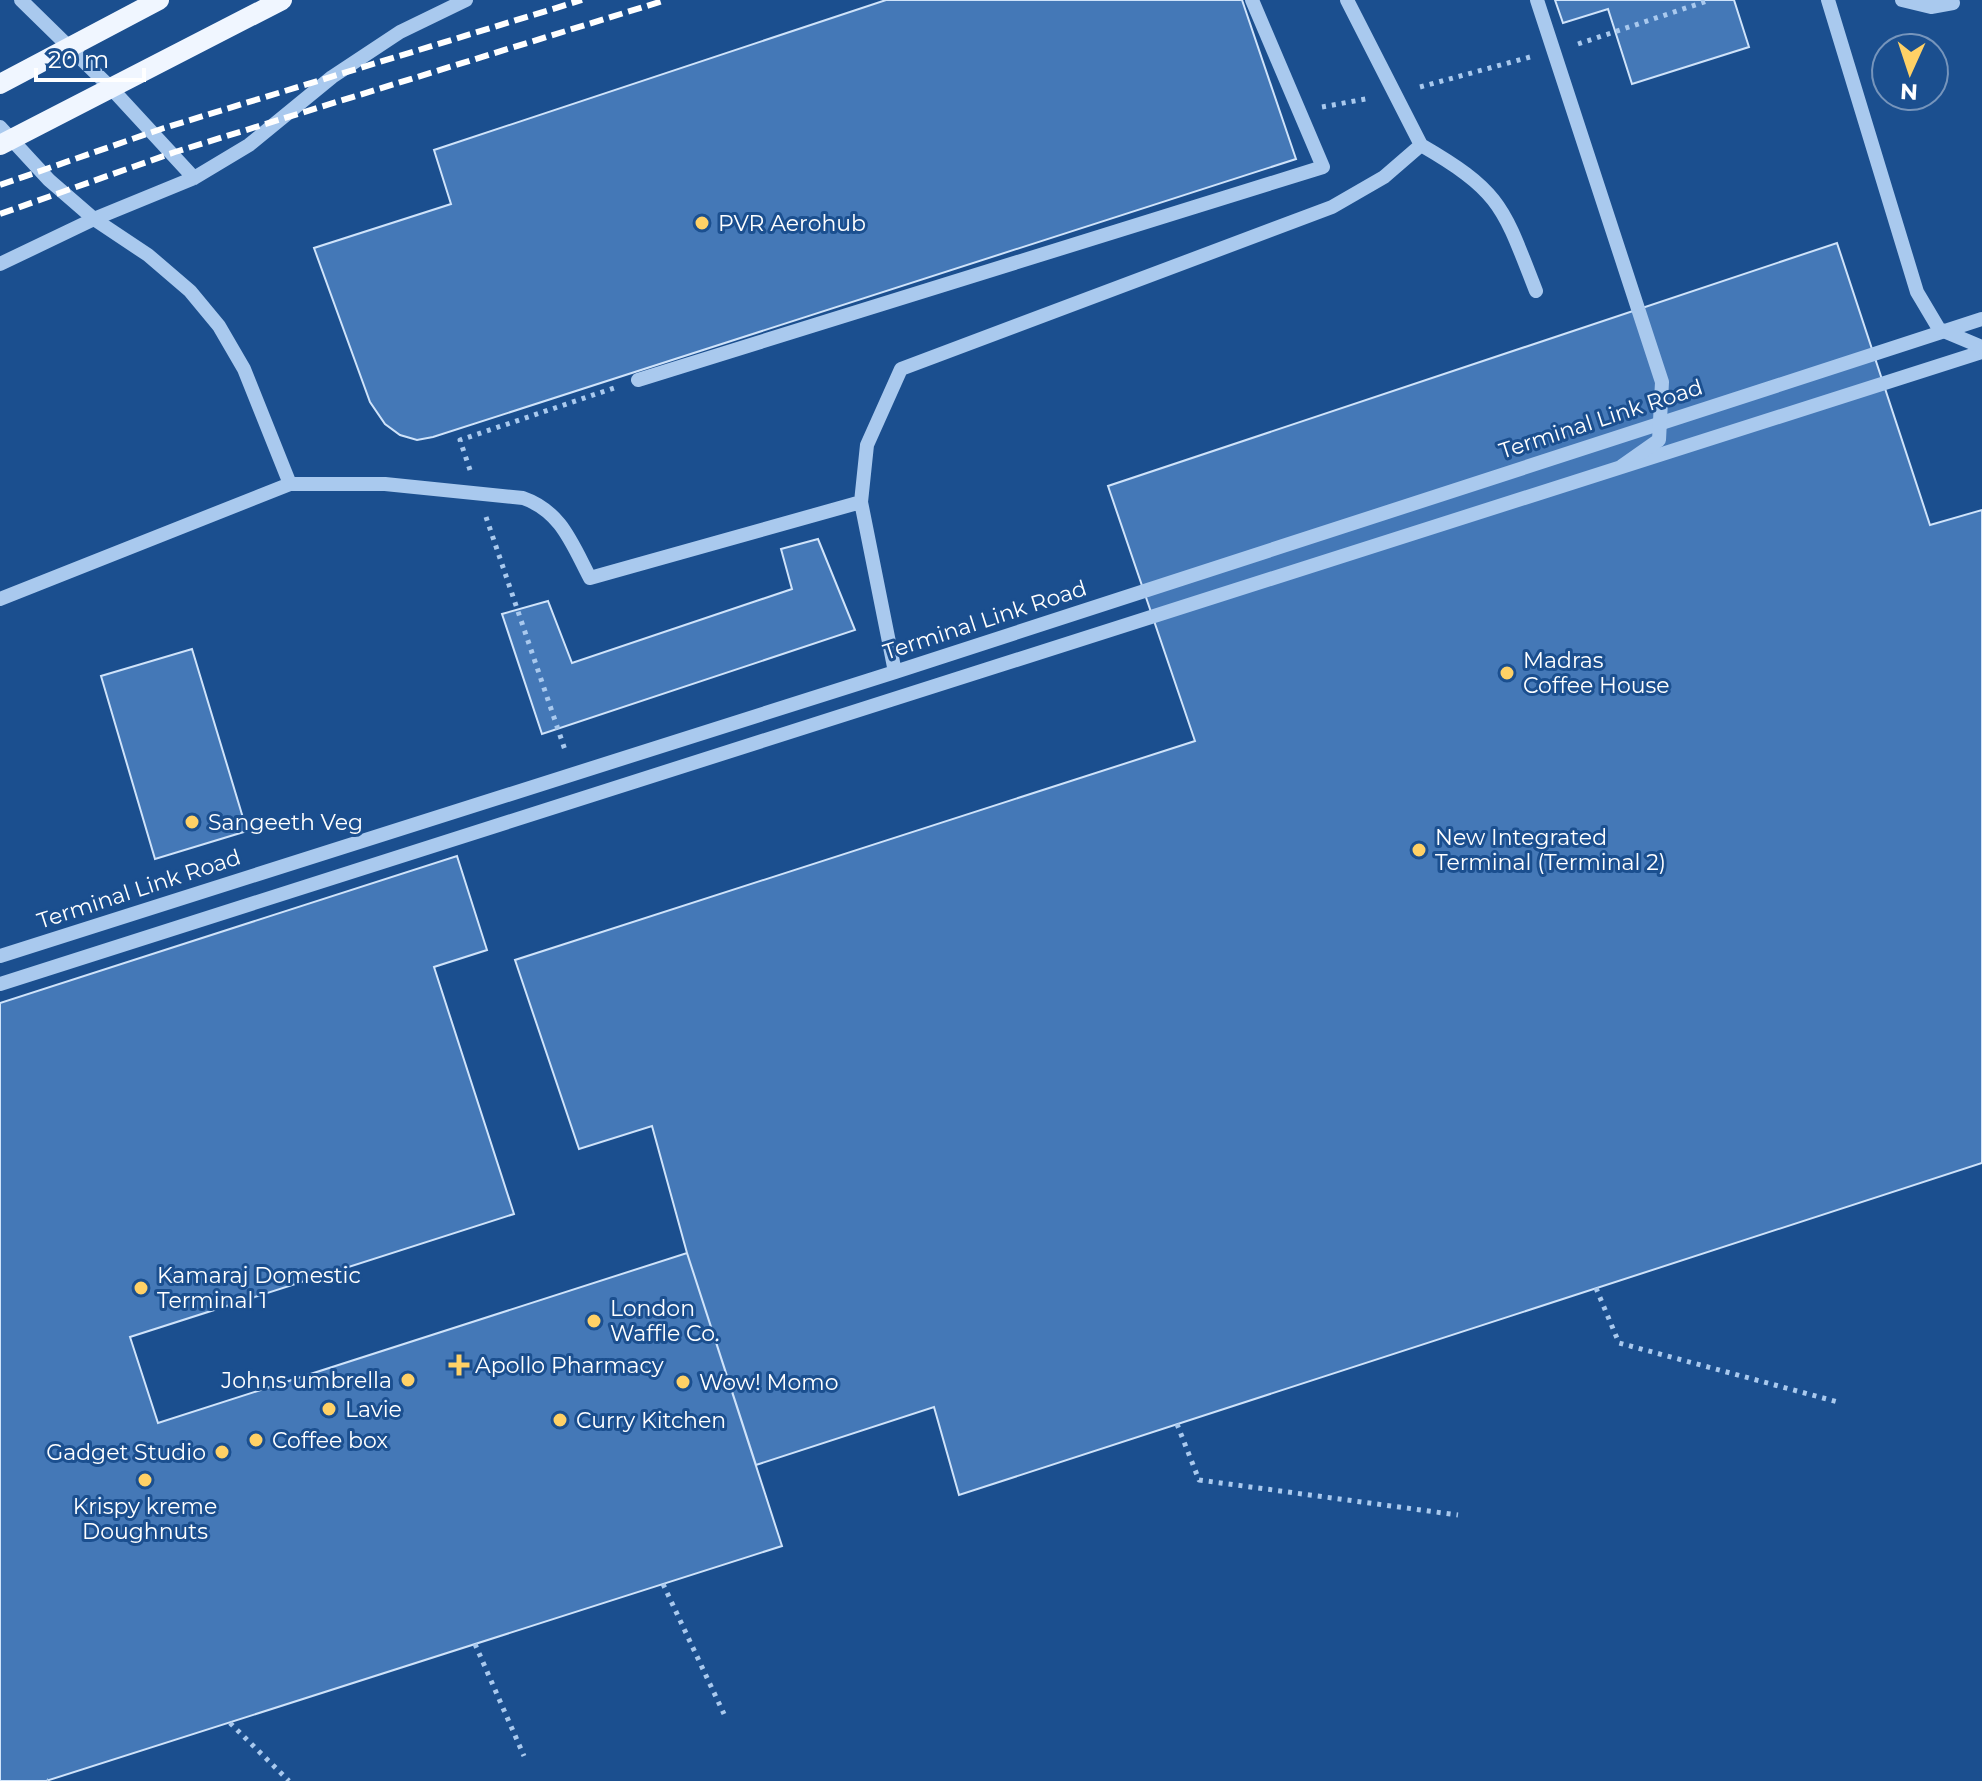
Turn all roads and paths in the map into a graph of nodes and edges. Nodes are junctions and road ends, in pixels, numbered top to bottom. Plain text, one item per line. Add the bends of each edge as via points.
1 (21, 0) edge
2 (159, 0) edge
3 (282, 0) edge
4 (466, 0) edge
5 (1252, 0) edge
6 (1347, 0) edge
7 (1537, 0) edge
8 (1710, 0) edge
9 (1828, 0) edge
10 (1902, 0) edge
11 (1955, 1) edge
12 (1570, 47) dead end
13 (1541, 54) dead end
14 (0, 84) edge
15 (111, 88) junction
16 (1395, 94) junction
17 (1299, 111) junction
18 (4, 137) edge
19 (1421, 145) junction
20 (194, 178) junction
21 (94, 219) junction
22 (0, 264) edge
23 (1536, 291) dead end
24 (1982, 319) edge
25 (1982, 350) edge
26 (638, 380) joint
27 (1622, 466) junction
28 (290, 484) junction
29 (478, 492) junction
30 (861, 502) junction
31 (0, 599) edge
32 (895, 672) junction
33 (573, 774) junction
34 (0, 956) edge
35 (0, 984) edge
36 (1596, 1288) dead end
37 (1838, 1402) dead end
38 (1177, 1424) dead end
39 (1458, 1515) dead end
40 (663, 1584) dead end
41 (475, 1644) dead end
42 (724, 1714) dead end
43 (230, 1723) dead end
44 (524, 1756) dead end
45 (289, 1781) edge

1 - 15 street
2 - 14 main road, bridge
3 - 15 main road
4 - 20 street via 400,32 332,77 249,145
5 - 17 street
6 - 16 street
7 - 27 street, bridge via 1662,382 1659,440
8 - 12 path
9 - 25 street, bridge via 1917,292 1939,329
10 - 11 street via 1931,7
13 - 16 path
15 - 18 main road
15 - 20 street
16 - 17 path
16 - 19 street
17 - 26 street via 1323,167
18 - 21 street
19 - 23 street via 1490,192 1505,212
19 - 30 street via 1384,177 1332,207 901,369 867,445
20 - 21 street
21 - 22 street
21 - 28 street via 148,255 190,291 219,326 244,369
24 - 32 street, Terminal Link Road
25 - 27 street, bridge
26 - 29 path via 460,440
27 - 35 street
28 - 29 street via 385,484
28 - 31 street
29 - 30 street via 544,505 562,524 590,578
29 - 33 path
30 - 32 street
32 - 33 street, Terminal Link Road
33 - 34 street, Terminal Link Road
36 - 37 path via 1619,1343
38 - 39 path via 1199,1480
40 - 42 path
41 - 44 path
43 - 45 path

